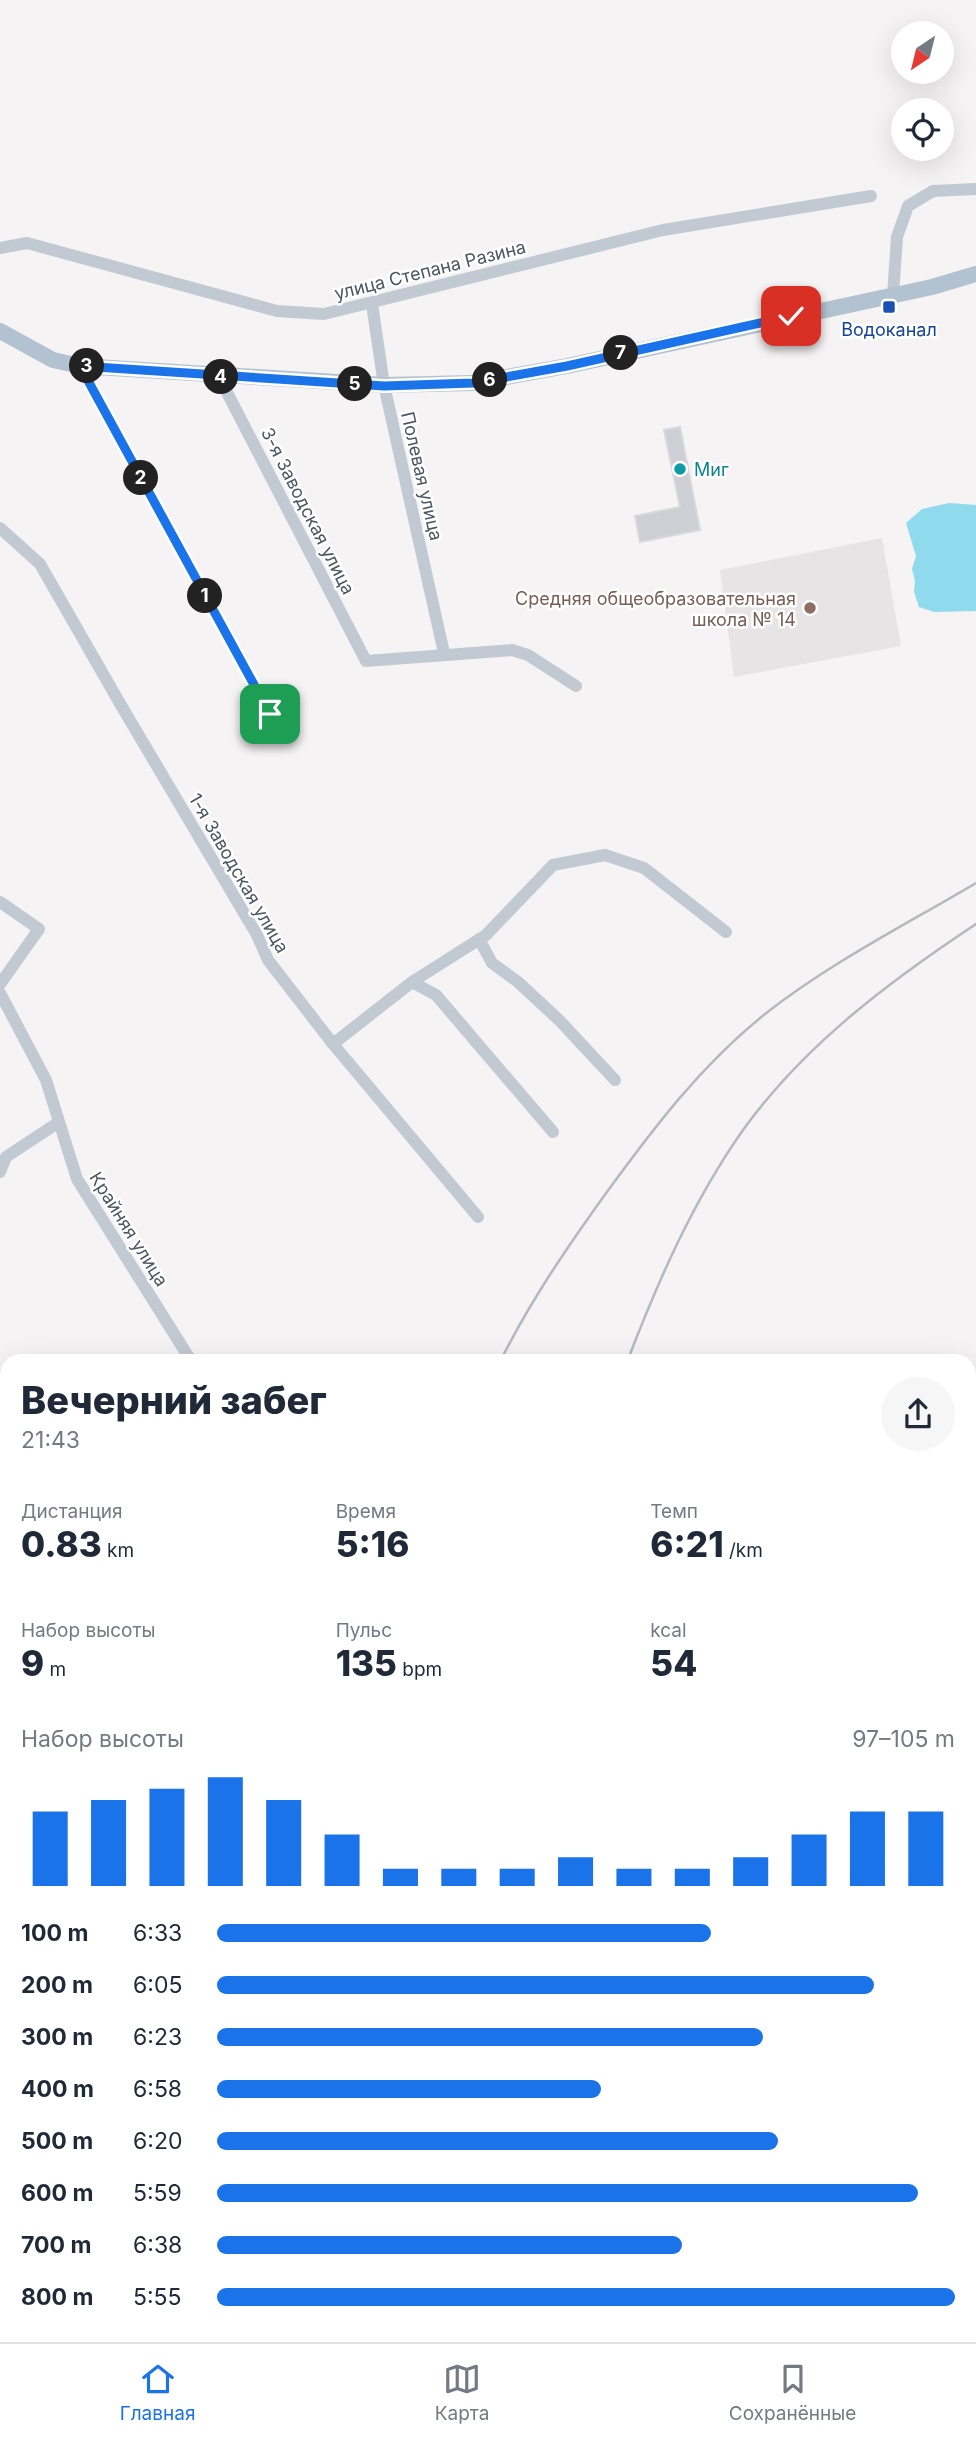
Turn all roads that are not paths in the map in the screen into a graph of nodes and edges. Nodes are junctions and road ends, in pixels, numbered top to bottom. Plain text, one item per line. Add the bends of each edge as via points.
1 (976, 189) edge
2 (872, 196) dead end
3 (0, 247) edge
4 (976, 274) edge
5 (892, 295) junction
6 (372, 304) junction
7 (0, 331) edge
8 (80, 366) junction
9 (219, 377) junction
10 (384, 386) junction
11 (0, 528) edge
12 (443, 653) junction
13 (576, 686) dead end
14 (270, 714) dead end
15 (0, 902) edge
16 (726, 932) dead end
17 (479, 939) junction
18 (412, 982) junction
19 (0, 984) edge
20 (0, 993) edge
21 (333, 1044) junction
22 (615, 1080) dead end
23 (59, 1122) junction
24 (554, 1132) dead end
25 (3, 1155) edge
26 (0, 1172) edge
27 (478, 1217) dead end
28 (187, 1354) edge

1 - 5 street via 933,191 908,206 897,237
2 - 6 street, улица Степана Разина via 663,230
3 - 6 street, улица Степана Разина via 27,243 276,311 324,314
4 - 5 main road
5 - 10 main road via 504,378
6 - 10 street, Полевая улица
7 - 8 main road via 53,360
8 - 9 main road
8 - 14 street
9 - 10 main road
9 - 12 street, 3-я Заводская улица via 366,661
10 - 12 street, Полевая улица
11 - 21 street, 1-я Заводская улица via 40,564 268,960
12 - 13 street via 512,650
15 - 19 street via 39,929
16 - 17 street via 644,868 605,855 553,865
17 - 18 street
17 - 22 street via 492,964 559,1020
18 - 21 street
18 - 24 street via 436,995
20 - 23 street, Крайняя улица via 46,1080
21 - 27 street, 1-я Заводская улица
23 - 25 street
23 - 28 street, Крайняя улица via 77,1179
25 - 26 street

